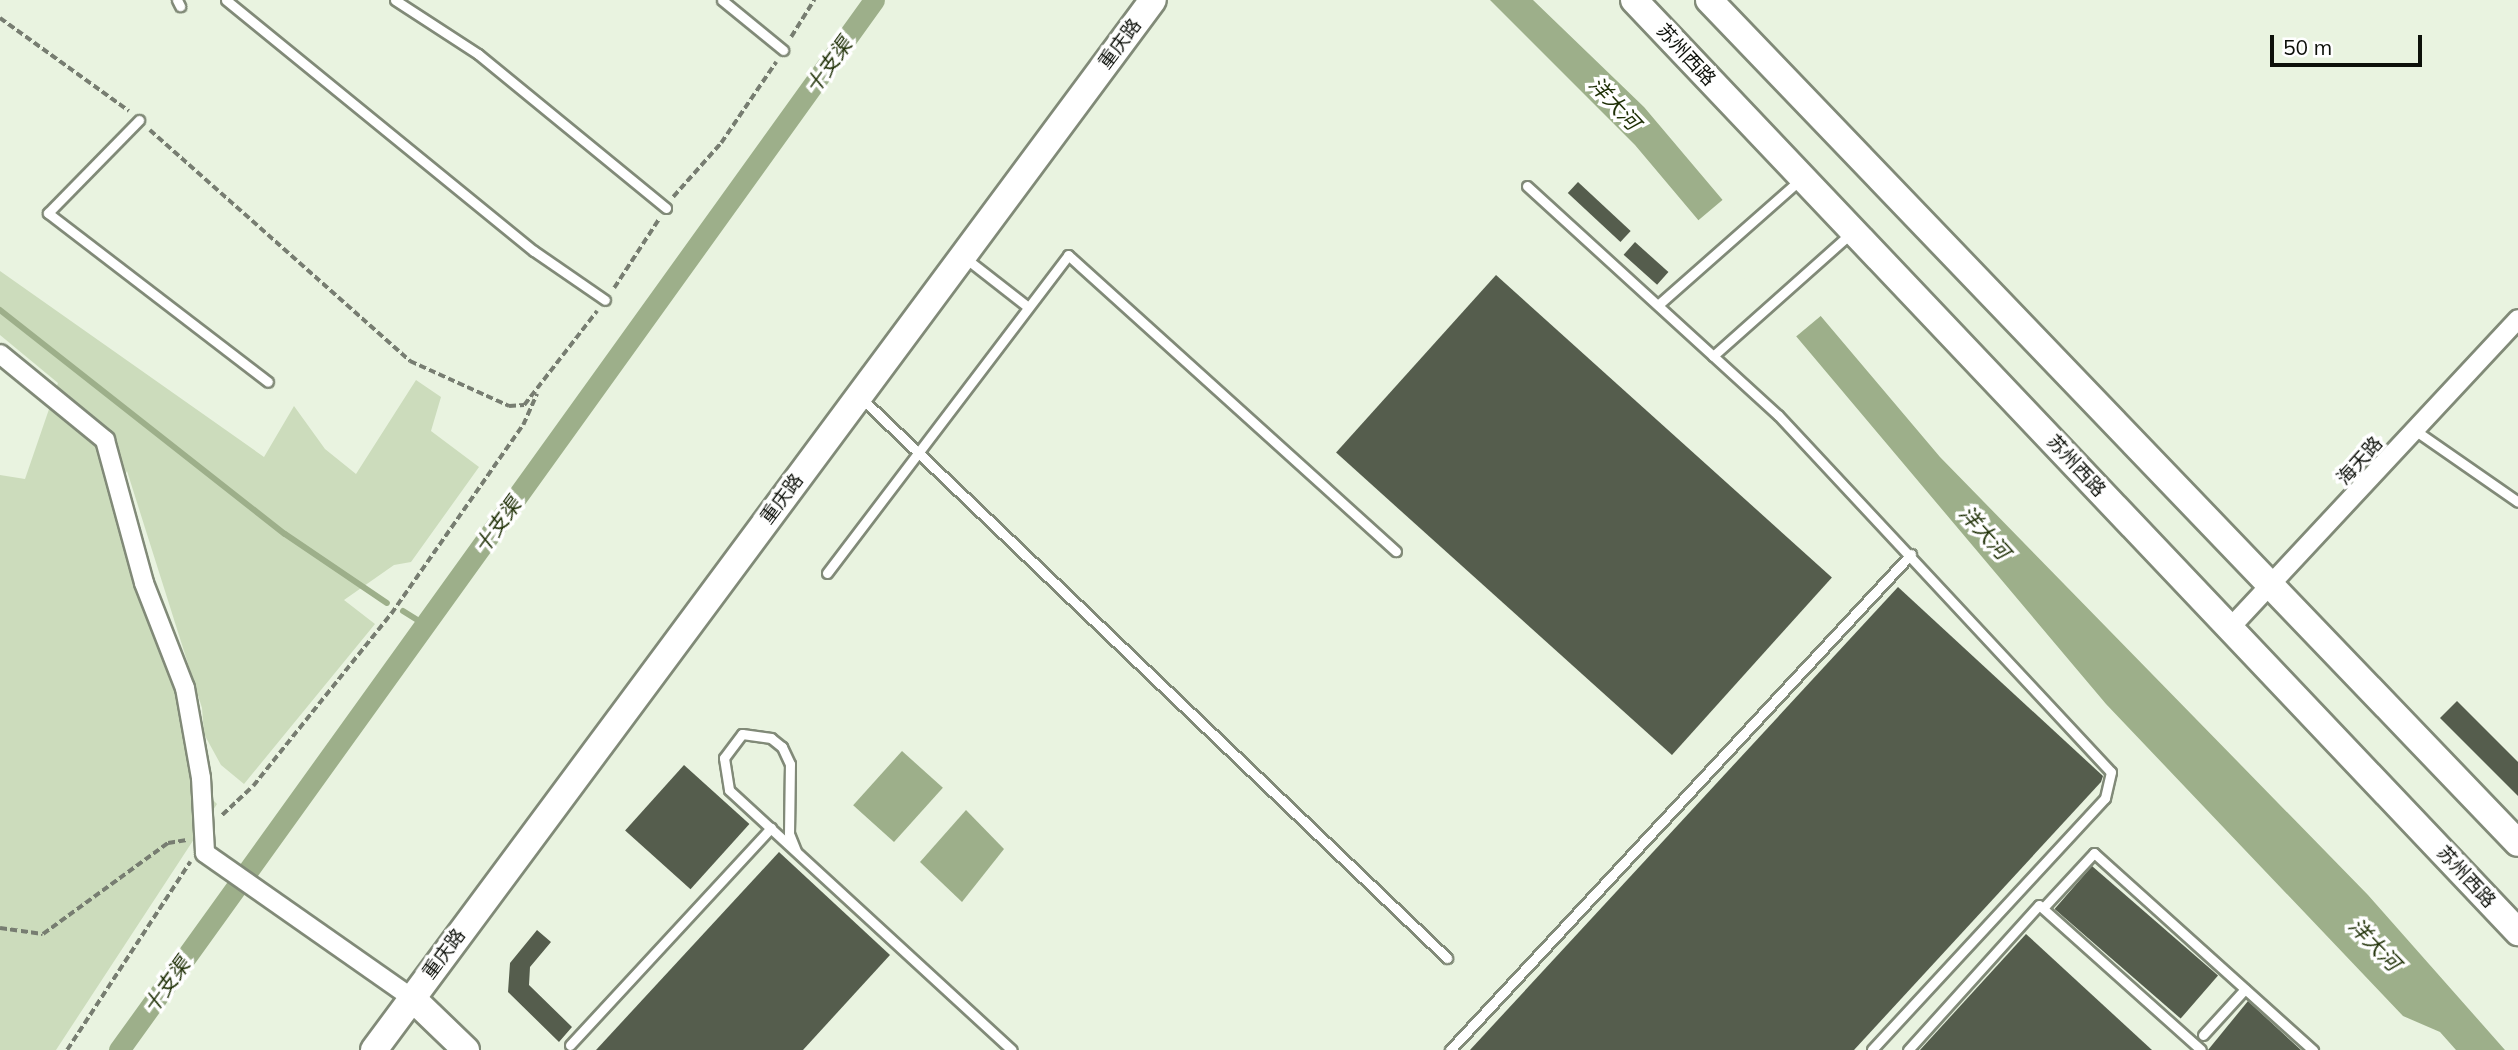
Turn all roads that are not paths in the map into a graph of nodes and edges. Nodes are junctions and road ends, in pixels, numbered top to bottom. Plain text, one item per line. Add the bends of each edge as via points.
1 (226, 0) edge
2 (396, 0) edge
3 (722, 0) edge
4 (1153, 0) edge
5 (1634, 0) edge
6 (1709, 0) edge
7 (783, 50) road end
8 (139, 120) road end
9 (1798, 182) junction
10 (1527, 186) dead end
11 (666, 208) road end
12 (1847, 237) junction
13 (962, 256) junction
14 (606, 300) road end
15 (1028, 306) junction
16 (1658, 306) junction
17 (2518, 319) edge
18 (0, 354) edge
19 (1713, 356) junction
20 (268, 382) dead end
21 (859, 396) junction
22 (2416, 430) junction
23 (918, 452) junction
24 (2518, 502) edge
25 (1396, 551) dead end
26 (1911, 554) junction
27 (827, 573) dead end
28 (2272, 587) junction
29 (2230, 628) junction
30 (771, 828) junction
31 (2518, 843) edge
32 (796, 851) junction
33 (2043, 908) junction
34 (2518, 932) edge
35 (1447, 958) dead end
36 (2245, 989) junction
37 (412, 998) junction
38 (2203, 1035) dead end
39 (570, 1045) dead end
40 (374, 1050) edge
41 (466, 1050) edge
42 (1012, 1050) edge
43 (1450, 1050) edge
44 (1872, 1050) edge
45 (1908, 1050) edge
46 (2201, 1050) edge
47 (2314, 1050) edge

1 - 14 lane via 534,251
2 - 11 lane via 478,54
3 - 7 lane
4 - 13 main road, 重庆路
5 - 9 main road, 苏州西路
6 - 28 main road
8 - 20 lane via 48,213
9 - 12 main road, 苏州西路
9 - 16 lane
10 - 16 lane
12 - 19 lane
12 - 29 main road, 苏州西路
13 - 15 lane
13 - 21 main road, 重庆路
15 - 23 lane
15 - 25 lane via 1068,255
16 - 19 lane
17 - 22 street, 海天路
18 - 37 street via 105,440 144,583 185,688 205,853
19 - 26 lane
21 - 23 lane
21 - 37 main road, 重庆路
22 - 24 lane
22 - 28 street, 海天路
23 - 27 lane
23 - 35 lane
26 - 43 lane
26 - 44 lane via 2104,761 2112,779 2105,798
28 - 29 street, 海天路
28 - 31 main road
29 - 34 main road, 苏州西路
30 - 32 lane
30 - 32 lane via 723,778 730,743 742,734 771,738 782,747 790,764 789,834
30 - 39 lane
32 - 42 lane
33 - 36 lane via 2095,853
33 - 45 lane via 2039,905
33 - 46 lane
36 - 38 lane
36 - 47 lane
37 - 40 main road, 重庆路
37 - 41 main road

